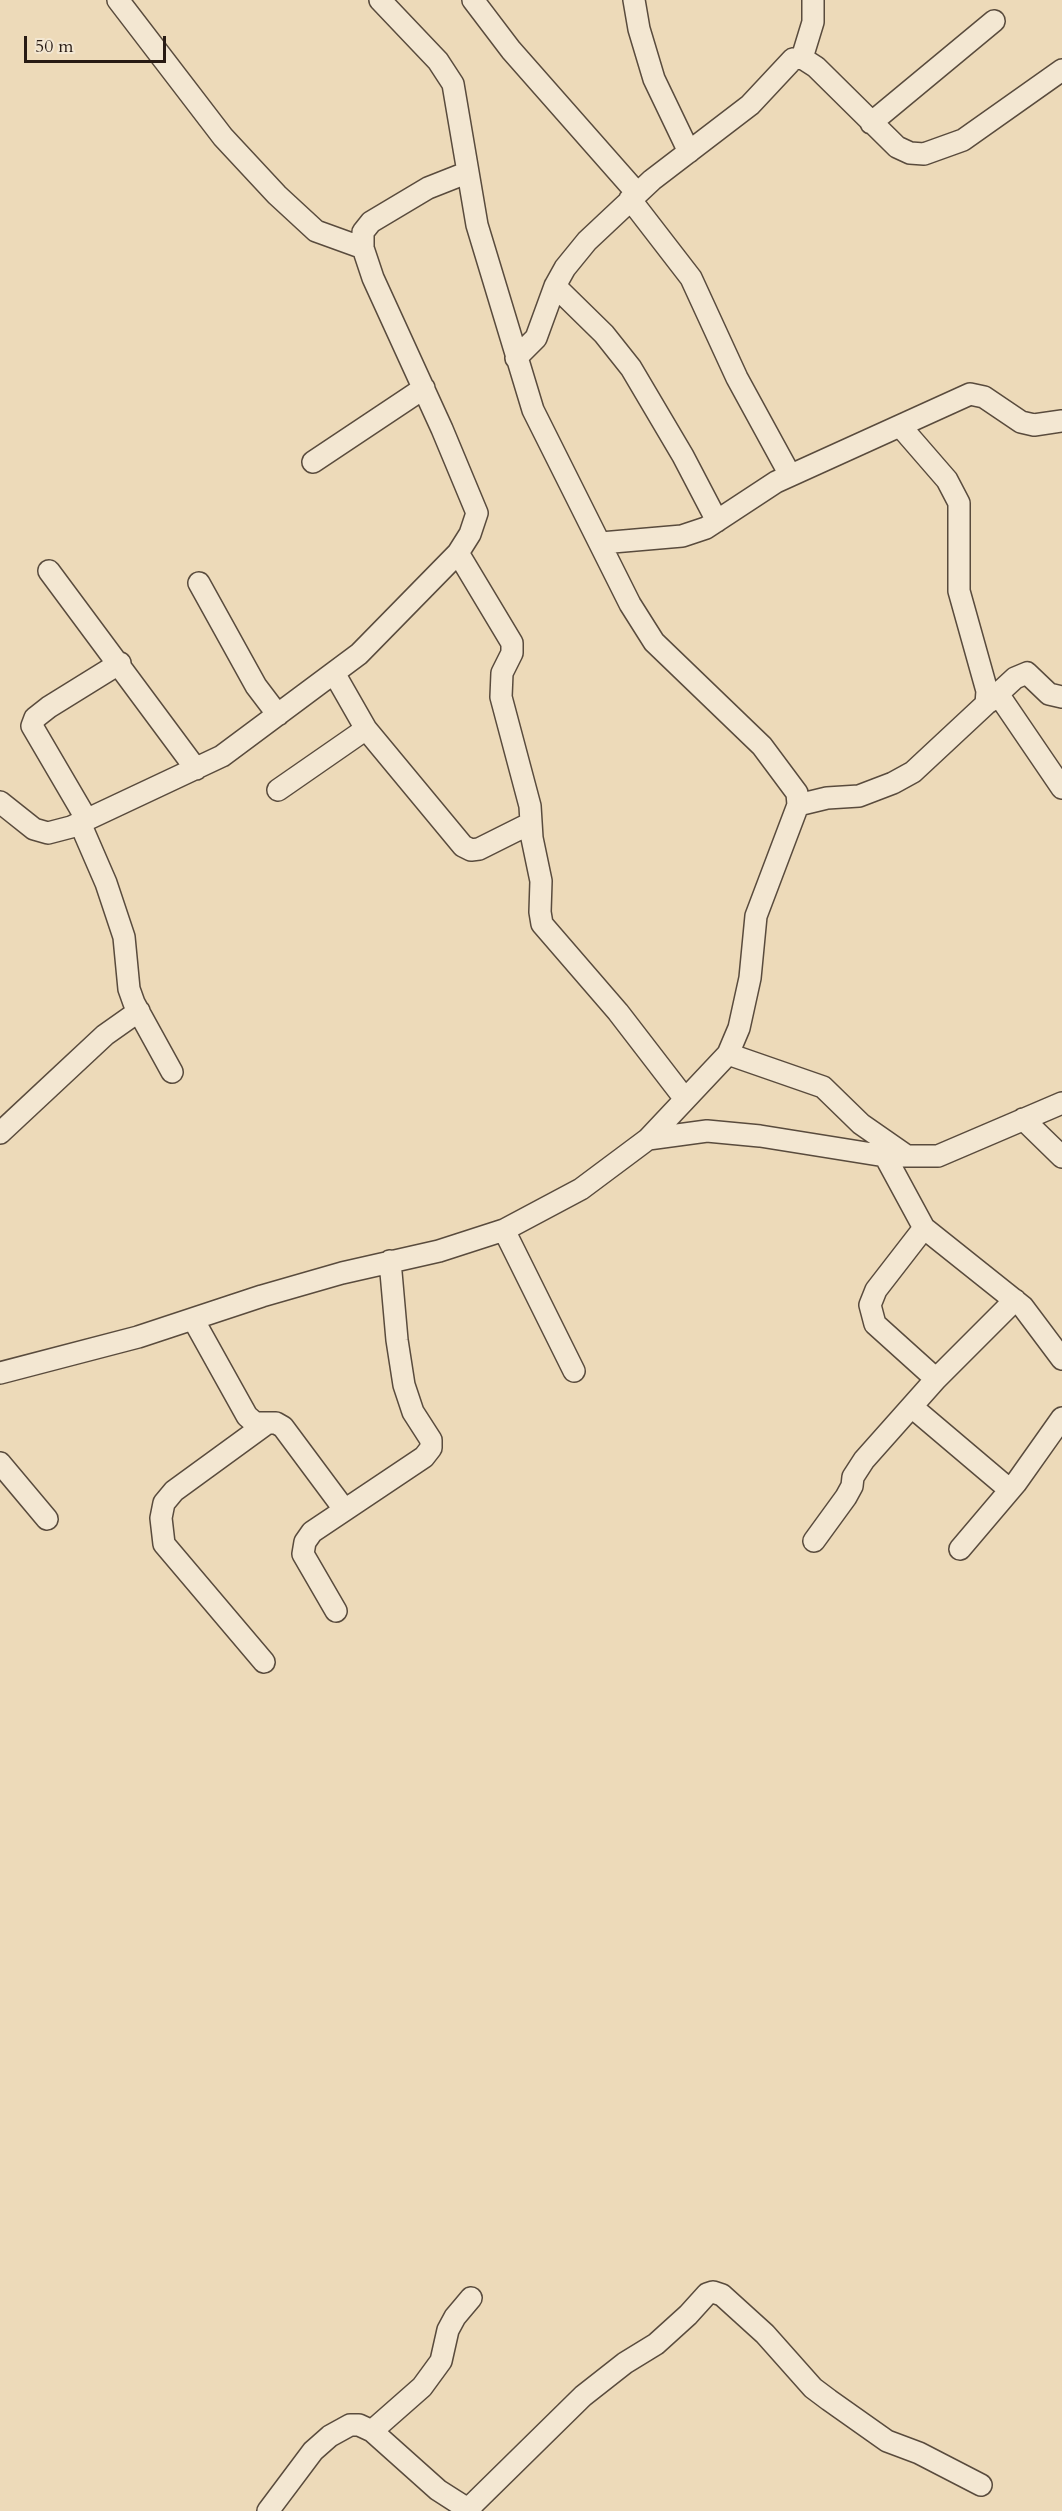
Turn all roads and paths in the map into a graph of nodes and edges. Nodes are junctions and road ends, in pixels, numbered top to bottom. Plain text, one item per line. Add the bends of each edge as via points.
1 (118, 0) edge
2 (380, 0) edge
3 (473, 0) edge
4 (634, 0) edge
5 (813, 0) edge
6 (994, 21) dead end
7 (802, 58) junction
8 (1062, 70) edge
9 (871, 123) junction
10 (689, 152) junction
11 (466, 173) junction
12 (633, 196) junction
13 (363, 248) junction
14 (555, 286) junction
15 (516, 357) junction
16 (424, 388) junction
17 (1062, 420) edge
18 (901, 427) junction
19 (313, 462) dead end
20 (790, 475) junction
21 (717, 521) junction
22 (601, 543) junction
23 (458, 553) junction
24 (49, 570) dead end
25 (199, 583) dead end
26 (120, 663) junction
27 (334, 673) junction
28 (1062, 697) edge
29 (992, 699) junction
30 (278, 715) junction
31 (366, 729) junction
32 (196, 769) junction
33 (1062, 788) edge
34 (278, 790) dead end
35 (0, 802) edge
36 (798, 805) junction
37 (83, 822) junction
38 (531, 823) junction
39 (139, 1011) junction
40 (728, 1054) junction
41 (172, 1072) dead end
42 (685, 1099) junction
43 (1062, 1103) edge
44 (1023, 1119) junction
45 (0, 1133) edge
46 (648, 1139) junction
47 (885, 1156) junction
48 (907, 1156) junction
49 (1062, 1157) edge
50 (924, 1228) junction
51 (504, 1230) junction
52 (390, 1261) junction
53 (1015, 1300) junction
54 (193, 1319) junction
55 (1062, 1359) edge
56 (574, 1371) dead end
57 (0, 1373) edge
58 (936, 1379) junction
59 (912, 1407) junction
60 (266, 1424) junction
61 (1061, 1428) edge
62 (0, 1463) edge
63 (1010, 1490) junction
64 (344, 1509) junction
65 (48, 1519) dead end
66 (814, 1541) dead end
67 (960, 1549) dead end
68 (336, 1611) dead end
69 (264, 1662) dead end
70 (471, 2298) dead end
71 (372, 2430) junction
72 (981, 2485) dead end
73 (469, 2510) edge
74 (268, 2511) edge

1 - 13 street via 223,137 277,195 316,231
2 - 11 street via 438,61 453,84
3 - 12 street
4 - 10 street via 654,79
5 - 7 street via 813,22
6 - 9 street
7 - 9 street
7 - 10 street via 788,62 750,105
8 - 9 street via 963,140 924,154 897,147
10 - 12 street
11 - 13 street via 428,188 371,222 363,232
11 - 15 street via 477,225
12 - 14 street via 587,241
12 - 20 street via 691,278 737,378
13 - 16 street
14 - 15 street via 536,338
14 - 21 street via 604,334 631,368
15 - 22 street via 546,439
16 - 19 street
16 - 23 street via 477,513
17 - 18 street via 1034,425 1021,422 984,397 970,394
18 - 20 street
18 - 29 street via 947,480 959,503 959,591
20 - 21 street
21 - 22 street via 682,536
22 - 36 street via 630,604 654,642 762,746 797,793
23 - 27 street via 359,654
23 - 38 street via 512,642 512,653 502,674 501,697 526,788
24 - 26 street
25 - 30 street via 256,686
26 - 32 street
26 - 37 street via 49,707 35,718 32,726
27 - 30 street
27 - 31 street
28 - 29 street via 1049,694 1027,673 1015,678
29 - 33 street
29 - 36 street via 913,772 893,783 859,796
30 - 32 street via 222,756
31 - 34 street
31 - 38 street via 463,846 479,849
32 - 37 street
35 - 37 street via 34,829 48,832
36 - 40 street via 756,916 750,978 739,1028
37 - 39 street via 124,937 129,989
38 - 42 street via 541,881 542,924 618,1012
39 - 41 street
39 - 45 street via 105,1035
40 - 42 street
40 - 48 street via 823,1087 861,1124
42 - 46 street
43 - 44 street
44 - 48 street via 938,1156
44 - 49 street
46 - 47 street via 707,1131
46 - 51 street via 581,1189
47 - 48 street
47 - 50 street
50 - 53 street
50 - 58 street via 876,1290 870,1305 875,1324
51 - 52 street
51 - 56 street
52 - 54 street
52 - 64 street via 404,1385 431,1448 424,1457
53 - 55 street
53 - 58 street
54 - 57 street
54 - 60 street via 247,1416 255,1424
58 - 59 street
59 - 63 street
59 - 66 street via 864,1460 846,1497
60 - 64 street via 283,1427
60 - 69 street via 174,1491 164,1503 160,1518 164,1544
61 - 63 street
62 - 65 street
63 - 67 street
64 - 68 street via 312,1532 303,1554
70 - 71 street via 455,2317 441,2361 422,2387
71 - 73 street via 438,2490
71 - 74 street via 350,2425 330,2436 313,2451
72 - 73 street via 887,2441 829,2400 813,2388 765,2334 722,2295 713,2292 656,2343 584,2396

